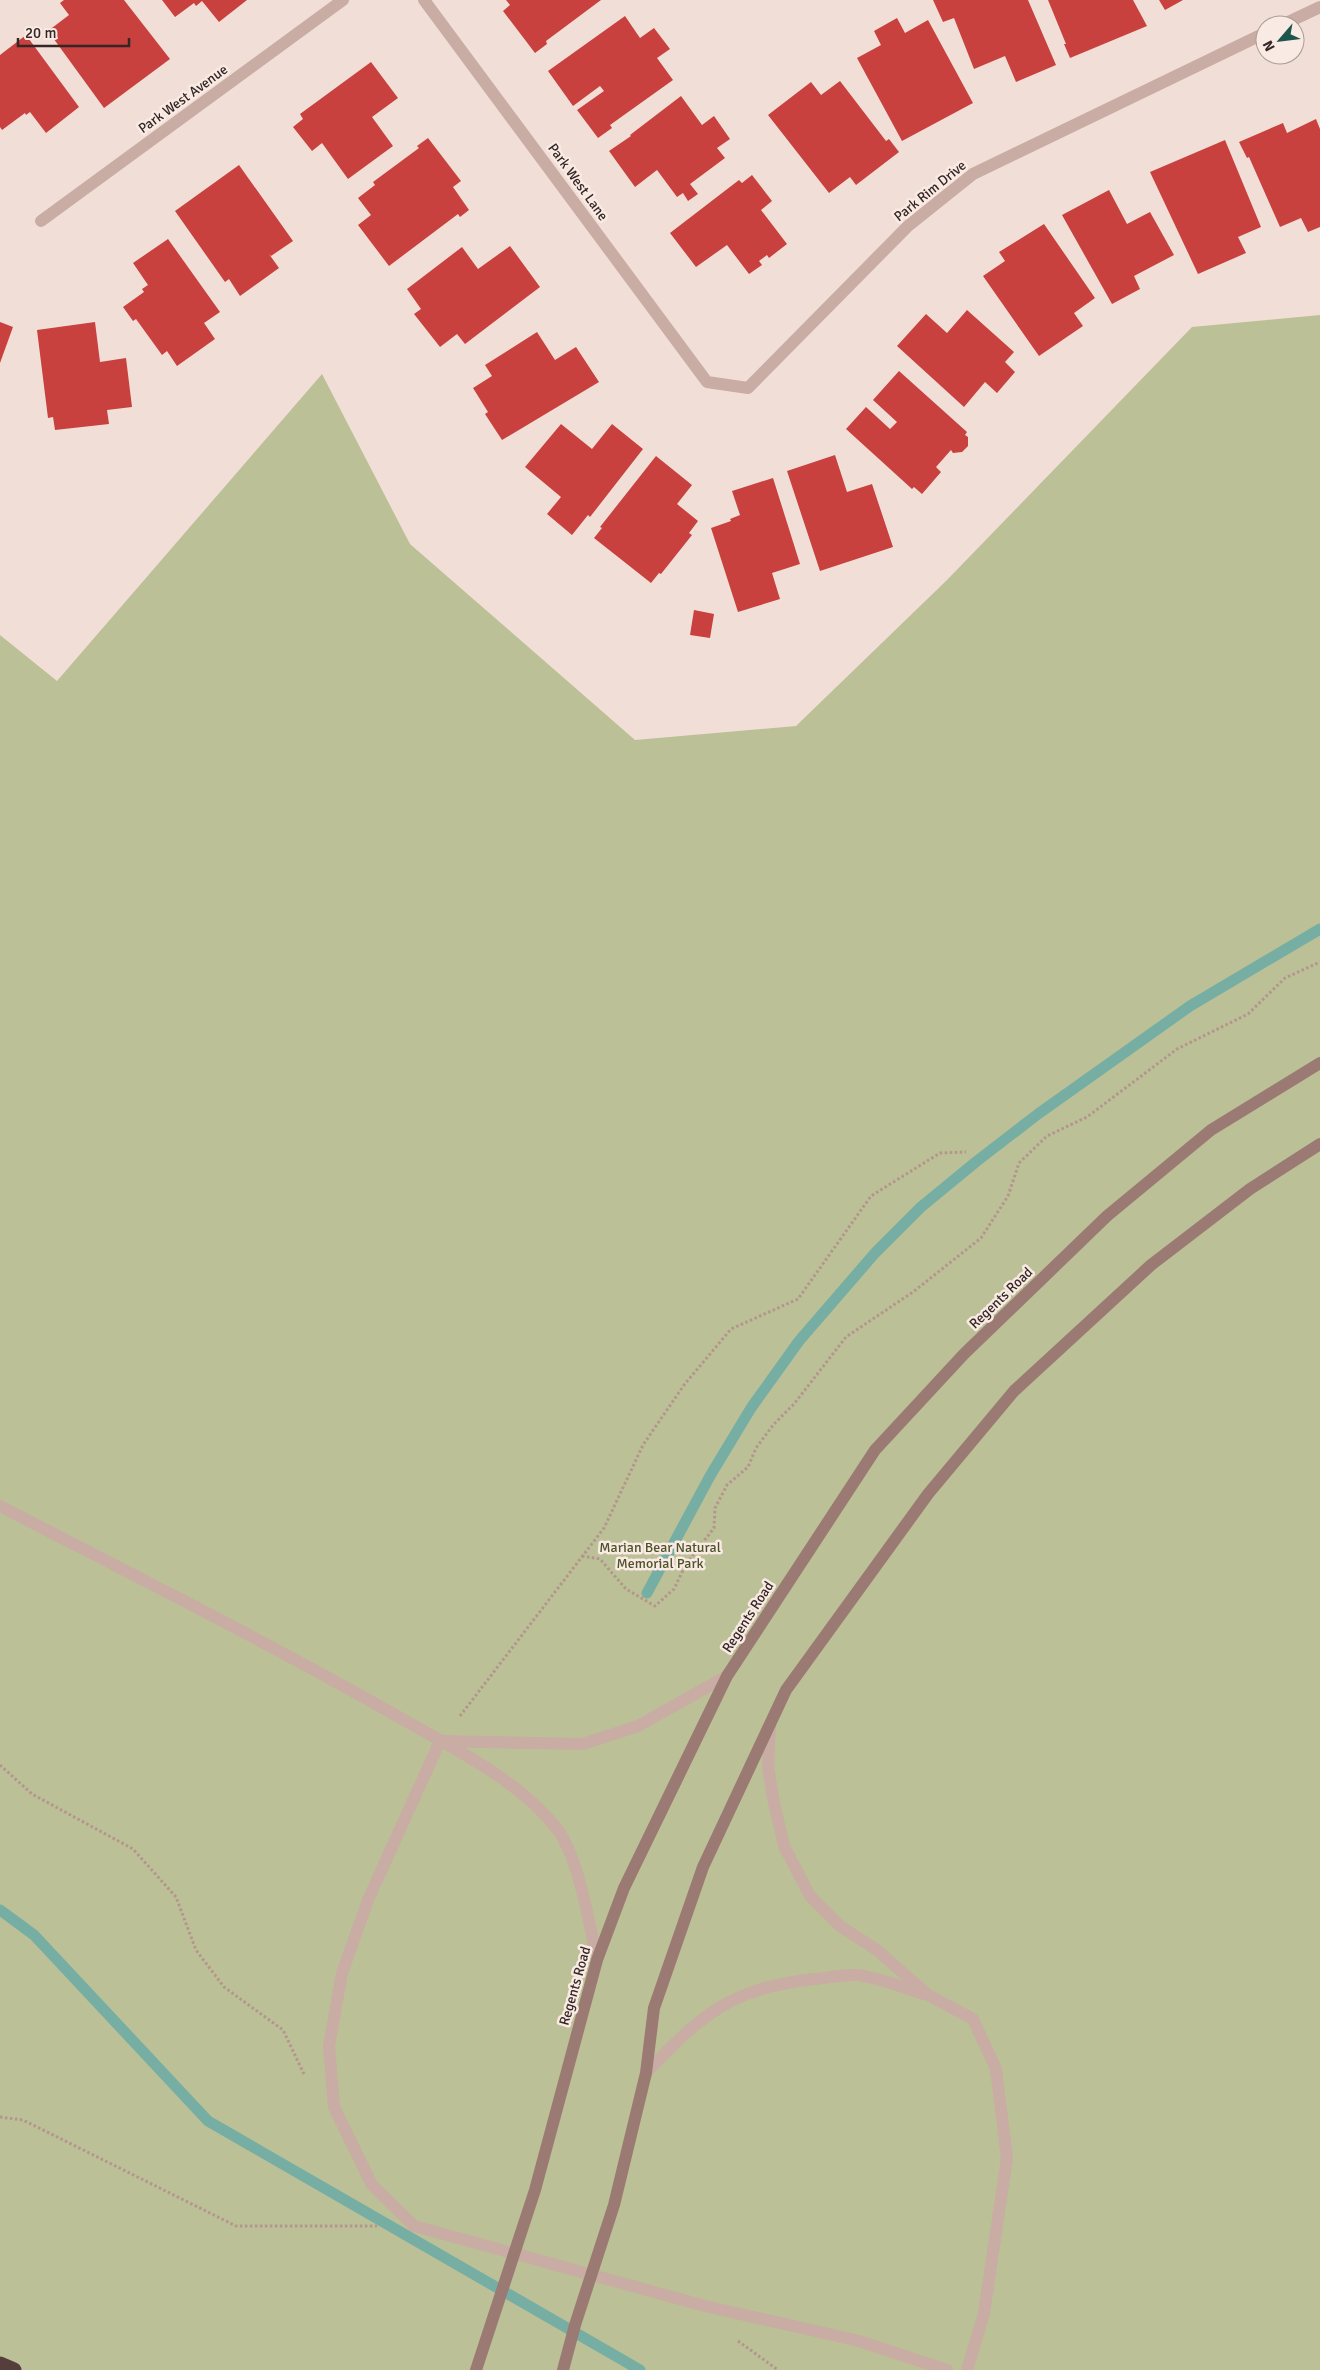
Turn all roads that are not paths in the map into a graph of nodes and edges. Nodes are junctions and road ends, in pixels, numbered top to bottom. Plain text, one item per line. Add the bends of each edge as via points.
1 (343, 0) edge
2 (424, 0) edge
3 (1320, 7) edge
4 (1303, 15) edge
5 (1255, 38) edge
6 (41, 221) dead end
7 (707, 382) joint
8 (1320, 1063) edge
9 (1320, 1144) edge
10 (0, 1506) edge
11 (727, 1676) junction
12 (770, 1723) junction
13 (440, 1741) junction
14 (597, 1960) junction
15 (928, 1995) junction
16 (646, 2072) junction
17 (0, 2364) edge
18 (477, 2367) edge
19 (14, 2370) edge
20 (563, 2370) edge
21 (947, 2370) edge
22 (967, 2370) edge

1 - 6 street, Park West Avenue
2 - 7 street, Park West Lane
3 - 4 street
5 - 7 street, Park Rim Drive via 973,174 908,226 748,388
8 - 11 main road, Regents Road via 1211,1130 1107,1216 964,1354 874,1450
9 - 12 main road via 1250,1189 1151,1264 1014,1391 928,1494 786,1690
10 - 13 street via 318,1671
11 - 13 street via 638,1726 583,1744
11 - 14 main road, Regents Road via 624,1888
12 - 15 street via 768,1767 774,1803 784,1846 810,1896 840,1926 877,1950
12 - 16 main road via 703,1867 654,2008
13 - 14 street via 519,1790 558,1829 573,1863
13 - 21 street via 368,1900 342,1973 329,2046 334,2107 372,2185 414,2226 705,2306 859,2341
14 - 18 main road, Regents Road via 535,2190
15 - 16 street via 857,1975 793,1982 749,1992 710,2012
15 - 22 street via 973,2019 996,2069 1007,2158 984,2313
16 - 20 main road via 614,2205 574,2325
17 - 19 highway

